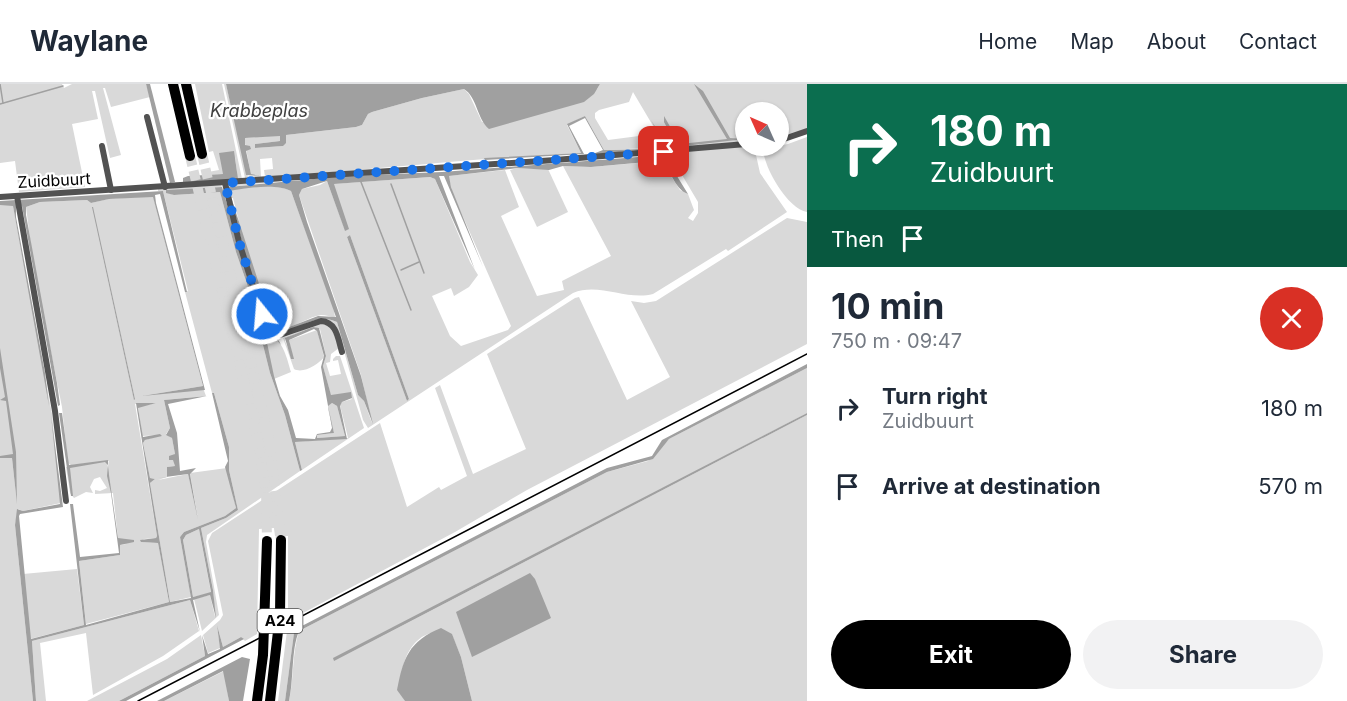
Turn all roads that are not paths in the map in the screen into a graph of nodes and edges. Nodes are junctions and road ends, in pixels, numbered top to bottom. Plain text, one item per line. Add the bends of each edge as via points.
1 (173, 84) edge
2 (186, 84) edge
3 (147, 117) dead end
4 (807, 131) edge
5 (789, 137) edge
6 (735, 145) edge
7 (102, 146) dead end
8 (202, 154) tunnel mouth
9 (190, 156) tunnel mouth
10 (225, 183) junction
11 (165, 187) junction
12 (111, 190) junction
13 (17, 196) junction
14 (0, 197) edge
15 (342, 352) dead end
16 (66, 501) dead end
17 (281, 540) tunnel mouth
18 (267, 541) tunnel mouth
19 (257, 701) edge
20 (270, 701) edge

1 - 9 highway
2 - 8 highway
3 - 11 street
4 - 5 street
6 - 10 street, Zuidbuurt
7 - 12 street, Zuidbuurt
10 - 11 street, Zuidbuurt
10 - 15 street via 264,321 280,335 328,322 335,328
11 - 12 street, Zuidbuurt
12 - 13 street, Zuidbuurt
13 - 14 street, Zuidbuurt
13 - 16 street via 55,411
17 - 20 highway, A24 via 280,614
18 - 19 highway, A24 via 263,654

